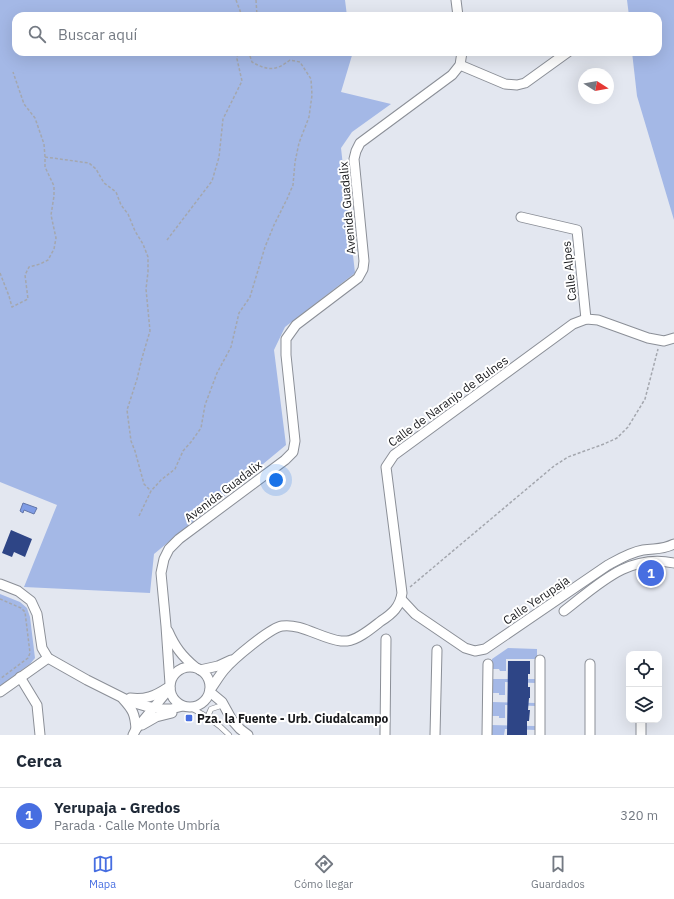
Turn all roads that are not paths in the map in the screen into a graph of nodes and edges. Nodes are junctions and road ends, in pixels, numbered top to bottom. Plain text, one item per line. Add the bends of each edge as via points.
1 (456, 0) edge
2 (458, 12) edge
3 (461, 56) edge
4 (562, 56) edge
5 (460, 64) junction
6 (521, 217) dead end
7 (586, 319) junction
8 (674, 338) edge
9 (672, 547) edge
10 (674, 563) edge
11 (0, 584) edge
12 (402, 596) junction
13 (395, 611) junction
14 (564, 612) dead end
15 (416, 614) junction
16 (166, 626) junction
17 (386, 639) dead end
18 (437, 650) dead end
19 (48, 658) junction
20 (234, 659) junction
21 (540, 660) dead end
22 (488, 664) dead end
23 (590, 664) dead end
24 (198, 668) junction
25 (20, 677) junction
26 (170, 686) junction
27 (0, 692) edge
28 (210, 693) junction
29 (121, 697) junction
30 (220, 706) junction
31 (187, 707) junction
32 (154, 708) junction
33 (208, 716) junction
34 (641, 723) edge
35 (134, 732) edge
36 (40, 735) edge
37 (229, 735) edge
38 (240, 735) edge
39 (248, 735) edge
40 (385, 735) edge
41 (435, 735) edge
42 (487, 735) edge
43 (540, 735) edge
44 (590, 735) edge
45 (641, 735) edge

1 - 2 street
3 - 5 street
4 - 5 street via 525,83 517,85 505,84
5 - 16 street, Avenida Guadalix via 452,75 360,142 354,159 363,269 358,278 296,325 286,339 295,441 293,452 169,549 161,573
6 - 7 street, Calle Alpes via 577,230
7 - 8 street via 598,320 648,338 664,341
7 - 12 street, Calle de Naranjo de Bulnes via 573,324 394,455 386,467
9 - 15 street, Calle Yerupaja via 643,550 608,565 485,649 475,651 465,648
10 - 14 street via 652,561 633,564 612,574
11 - 19 street via 18,591 31,601 37,614 42,648
12 - 13 street
12 - 15 street, Calle Yerupaja
13 - 15 street, Calle Yerupaja
13 - 20 street via 358,637 347,641 283,626 274,629
16 - 24 street, Avenida Guadalix via 181,654
16 - 26 street, Avenida Guadalix
17 - 40 street
18 - 41 street
19 - 25 street
19 - 29 street
20 - 24 street via 218,666
20 - 28 street via 223,671
21 - 43 street
22 - 42 street
23 - 44 street
24 - 26 street via 183,668 178,671
24 - 28 street via 208,678
25 - 27 street
25 - 36 street via 37,705
26 - 29 street via 150,697
26 - 31 street via 171,694 178,704
26 - 32 street
28 - 30 street
28 - 31 street via 202,704
28 - 39 street via 222,702 232,720
29 - 32 street
29 - 35 street via 134,714
30 - 33 lane via 211,709
30 - 38 street
31 - 32 street
31 - 33 lane
31 - 35 street via 156,717
32 - 35 street
33 - 37 lane
34 - 45 street

